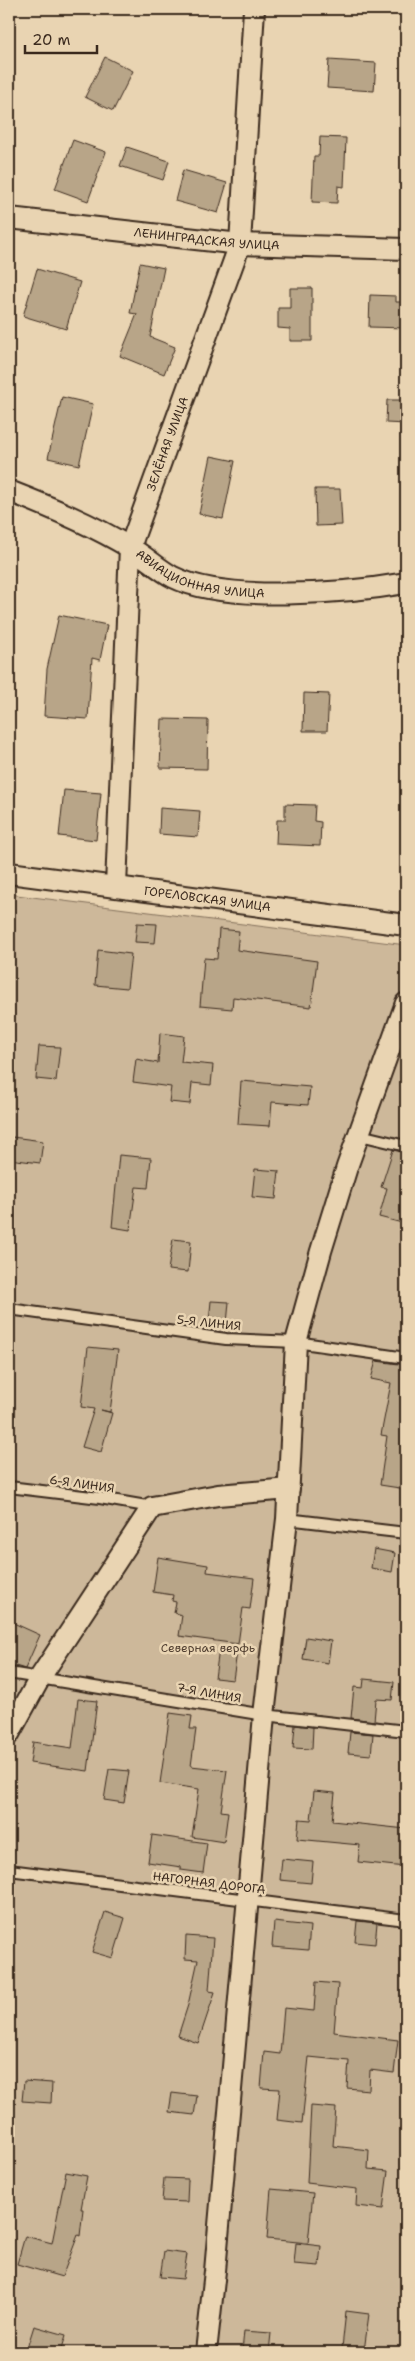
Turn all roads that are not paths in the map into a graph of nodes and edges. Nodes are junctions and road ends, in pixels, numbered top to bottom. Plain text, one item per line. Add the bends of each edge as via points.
1 (254, 9) edge
2 (9, 218) edge
3 (240, 244) junction
4 (406, 249) edge
5 (9, 491) edge
6 (130, 547) junction
7 (406, 583) edge
8 (9, 874) edge
9 (116, 886) junction
10 (406, 925) edge
11 (406, 1003) edge
12 (360, 1135) junction
13 (406, 1146) edge
14 (9, 1309) edge
15 (296, 1342) junction
16 (406, 1358) edge
17 (9, 1487) edge
18 (288, 1489) junction
19 (152, 1507) junction
20 (287, 1518) junction
21 (406, 1533) edge
22 (9, 1673) edge
23 (41, 1676) junction
24 (264, 1715) junction
25 (406, 1731) edge
26 (9, 1734) edge
27 (9, 1870) edge
28 (247, 1901) junction
29 (406, 1920) edge
30 (206, 2352) edge

1 - 3 street, ЗЕЛЁНАЯ УЛИЦА
2 - 3 street, ЛЕНИНГРАДСКАЯ УЛИЦА
3 - 4 street, ЛЕНИНГРАДСКАЯ УЛИЦА
3 - 6 street, ЗЕЛЁНАЯ УЛИЦА
5 - 6 street, АВИАЦИОННАЯ УЛИЦА via 69,516
6 - 7 street, АВИАЦИОННАЯ УЛИЦА via 173,577 205,587 252,592 327,593
6 - 9 street, ЗЕЛЁНАЯ УЛИЦА
8 - 9 street, ГОРЕЛОВСКАЯ УЛИЦА
9 - 10 street, ГОРЕЛОВСКАЯ УЛИЦА
11 - 12 street
12 - 13 lane
12 - 15 street via 321,1251
14 - 15 lane, 5-Я ЛИНИЯ via 226,1339
15 - 16 lane, 5-Я ЛИНИЯ
15 - 18 street
17 - 19 lane, 6-Я ЛИНИЯ
18 - 19 street via 218,1495
18 - 20 street
19 - 23 street
20 - 21 lane
20 - 24 street
22 - 23 lane, 7-Я ЛИНИЯ
23 - 24 lane, 7-Я ЛИНИЯ
23 - 26 street
24 - 25 lane, 7-Я ЛИНИЯ
24 - 28 street
27 - 28 lane, НАГОРНАЯ ДОРОГА
28 - 29 lane, НАГОРНАЯ ДОРОГА
28 - 30 street

